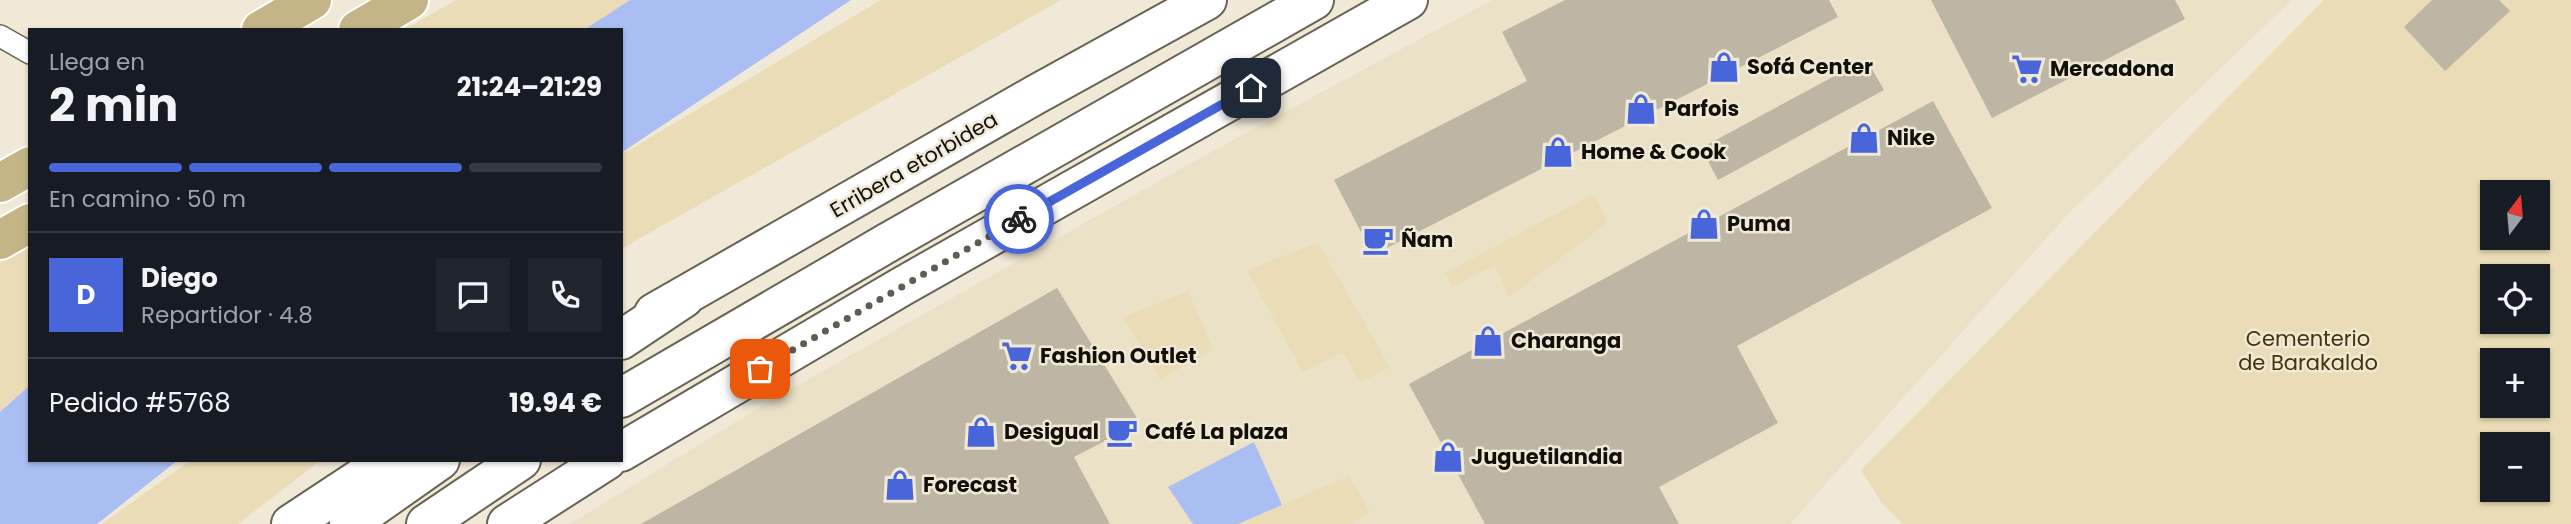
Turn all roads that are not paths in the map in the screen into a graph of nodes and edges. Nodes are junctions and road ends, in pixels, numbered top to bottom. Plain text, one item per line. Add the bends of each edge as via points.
1 (312, 0) edge
2 (409, 0) edge
3 (1207, 0) edge
4 (1314, 0) edge
5 (1408, 0) edge
6 (264, 28) edge
7 (361, 28) edge
8 (0, 36) edge
9 (28, 52) edge
10 (28, 167) edge
11 (0, 183) edge
12 (28, 224) edge
13 (0, 240) edge
14 (684, 298) junction
15 (623, 329) edge
16 (623, 339) edge
17 (623, 397) edge
18 (623, 451) edge
19 (385, 462) edge
20 (437, 462) edge
21 (518, 462) edge
22 (604, 462) edge
23 (291, 524) edge
24 (349, 524) edge
25 (426, 524) edge
26 (507, 524) edge

1 - 6 main road
2 - 7 main road
3 - 14 street, Erribera etorbidea
4 - 17 street
5 - 18 street via 901,287
8 - 9 lane
10 - 11 main road
12 - 13 main road
14 - 15 street, Erribera etorbidea
14 - 16 street
19 - 23 street
20 - 24 street
21 - 25 street
22 - 26 street

